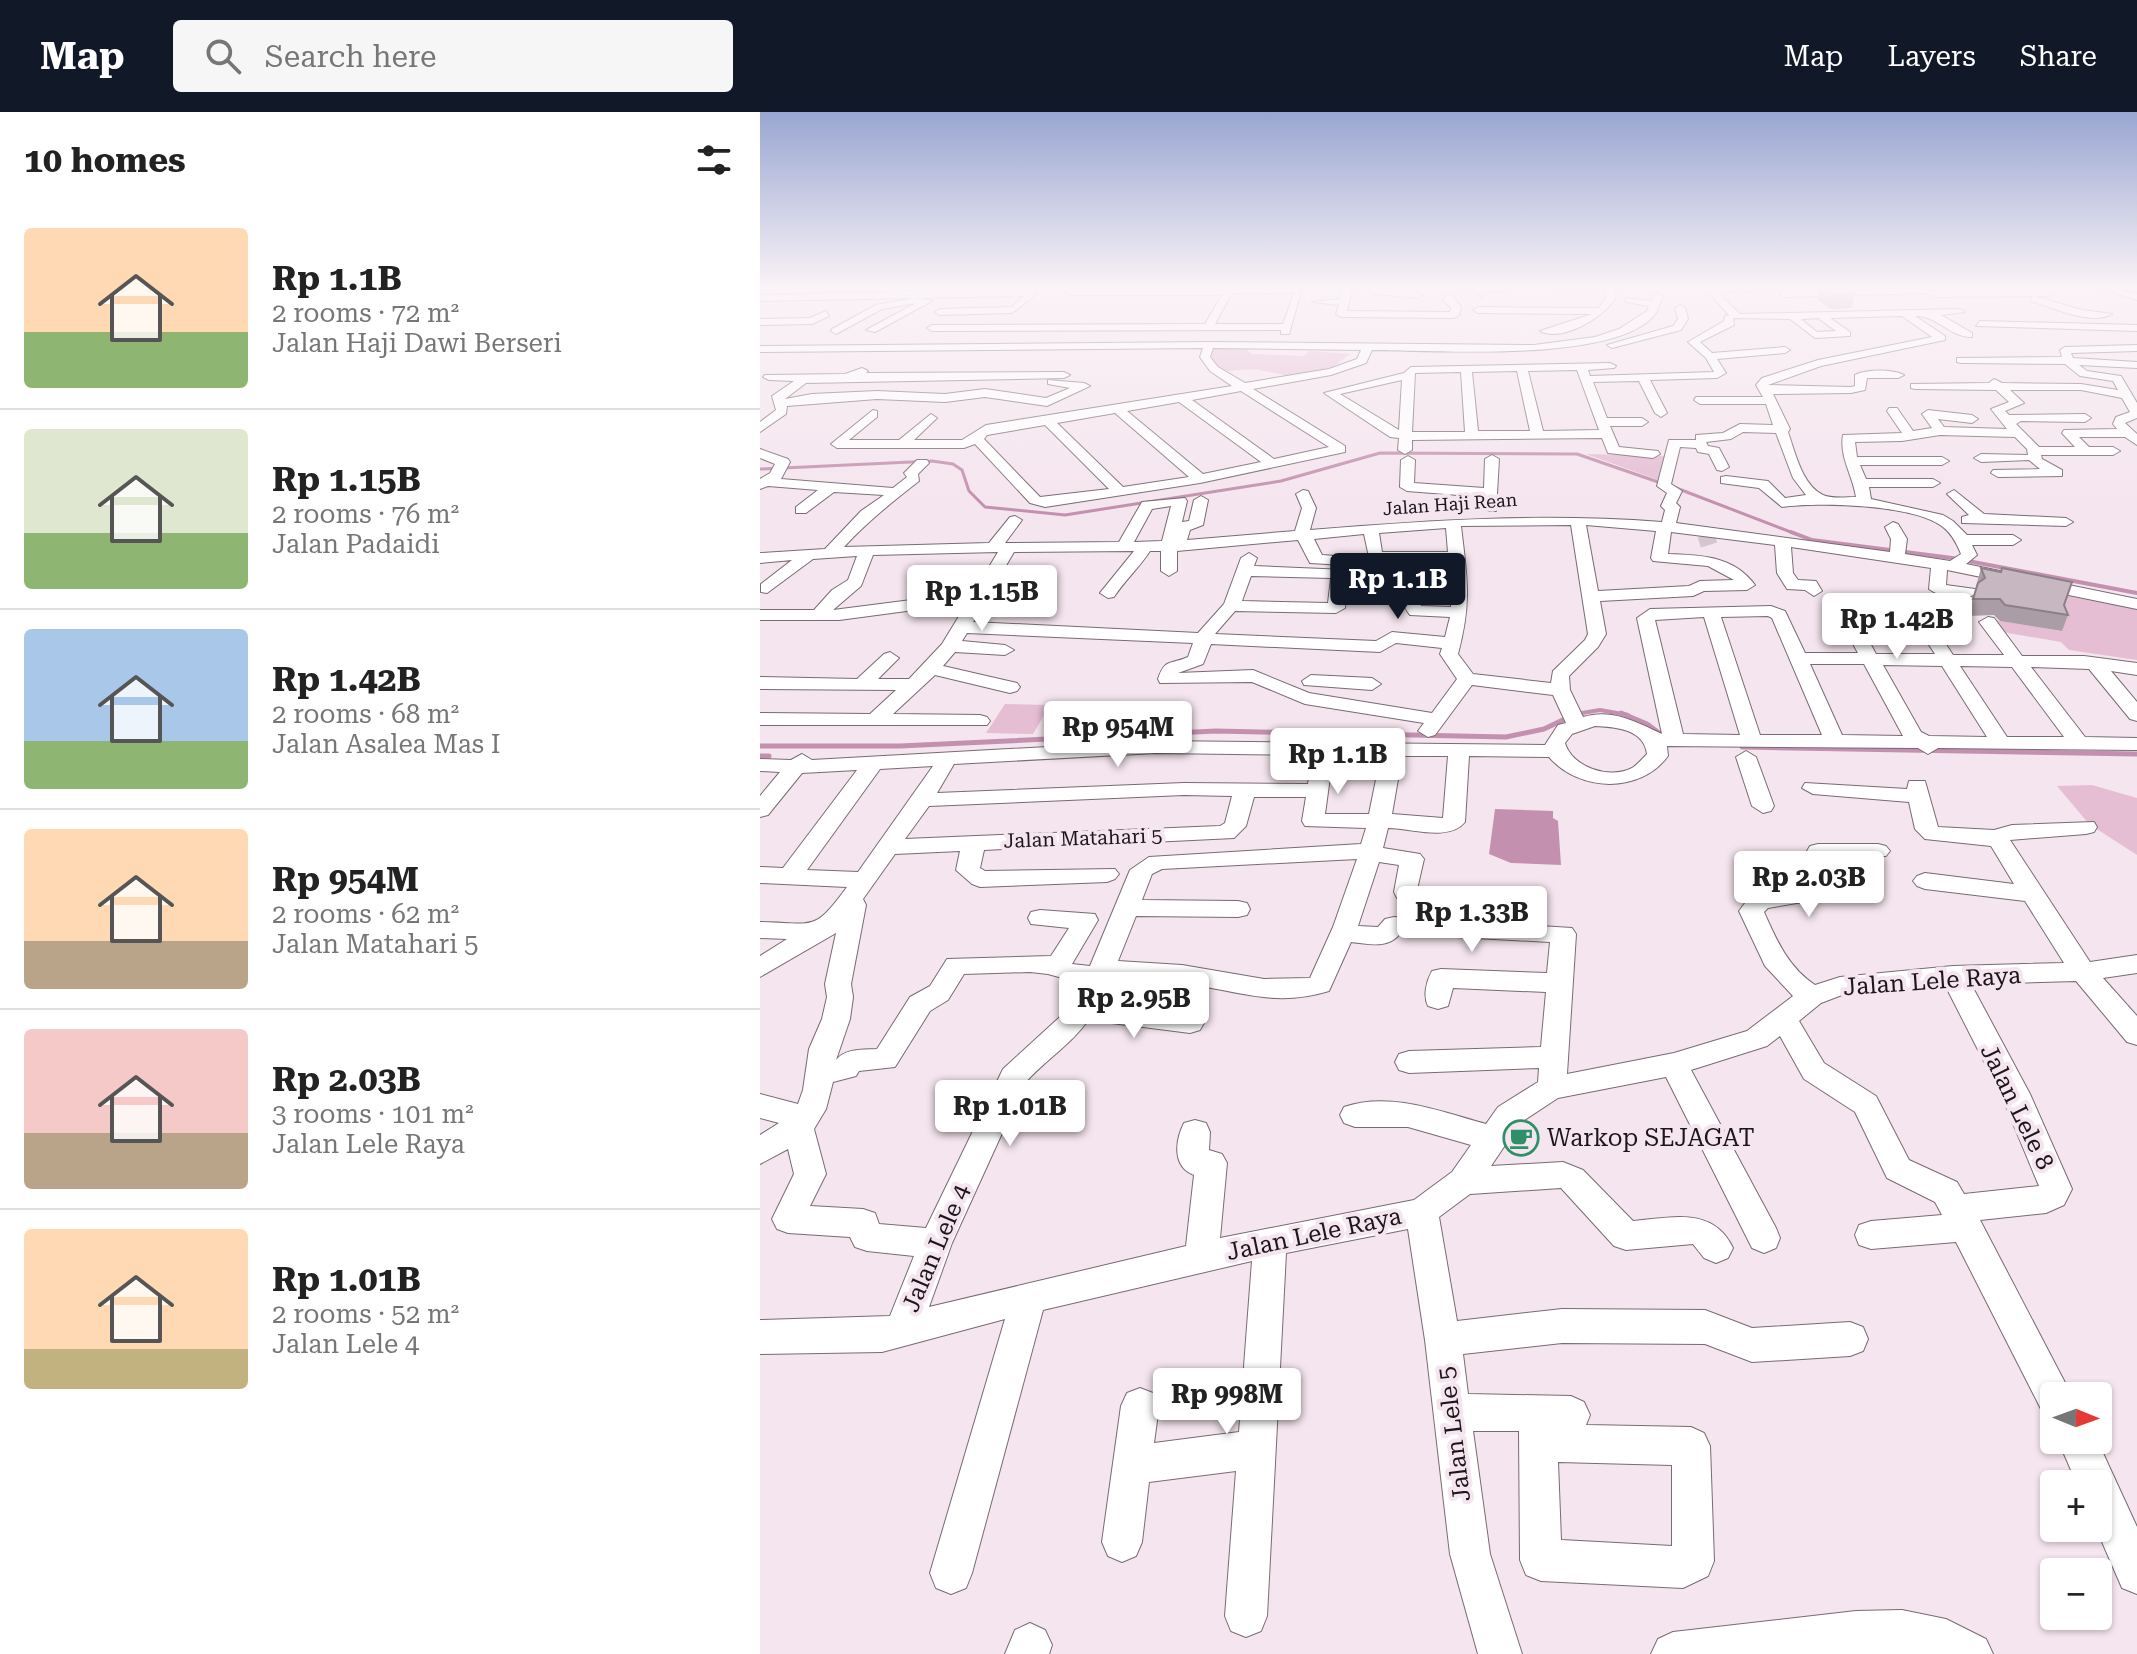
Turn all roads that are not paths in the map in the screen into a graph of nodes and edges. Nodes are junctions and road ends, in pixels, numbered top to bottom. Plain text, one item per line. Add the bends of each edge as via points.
1 (877, 358) edge
2 (1194, 358) edge
3 (1205, 358) edge
4 (1366, 358) edge
5 (1497, 358) edge
6 (1565, 358) edge
7 (1585, 358) edge
8 (1711, 358) edge
9 (1750, 358) edge
10 (1769, 358) edge
11 (1839, 358) edge
12 (1850, 358) edge
13 (1889, 358) edge
14 (1953, 358) edge
15 (2068, 358) edge
16 (1580, 363) junction
17 (998, 364) dead end
18 (1034, 365) dead end
19 (2137, 365) edge
20 (1610, 366) dead end
21 (2072, 366) junction
22 (1351, 367) junction
23 (1868, 367) dead end
24 (1960, 367) junction
25 (1210, 369) junction
26 (1466, 369) junction
27 (1498, 369) junction
28 (1522, 369) junction
29 (1980, 370) junction
30 (1903, 374) junction
31 (929, 375) junction
32 (986, 375) junction
33 (1023, 375) junction
34 (1408, 375) junction
35 (769, 377) dead end
36 (847, 377) junction
37 (1698, 377) junction
38 (809, 378) junction
39 (1644, 379) junction
40 (1052, 382) junction
41 (1382, 382) junction
42 (1035, 383) dead end
43 (1998, 385) junction
44 (1202, 386) dead end
45 (1915, 386) junction
46 (917, 387) dead end
47 (1709, 387) dead end
48 (974, 389) dead end
49 (1249, 390) junction
50 (1271, 390) dead end
51 (760, 396) edge
52 (1008, 396) junction
53 (1408, 396) junction
54 (1769, 396) junction
55 (2130, 397) edge
56 (1182, 398) junction
57 (1939, 399) dead end
58 (1700, 400) dead end
59 (781, 403) junction
60 (1135, 406) junction
61 (829, 407) dead end
62 (1118, 409) junction
63 (1893, 411) dead end
64 (1091, 413) junction
65 (1661, 413) dead end
66 (873, 414) dead end
67 (931, 418) dead end
68 (2085, 418) dead end
69 (1865, 419) dead end
70 (1048, 421) junction
71 (1642, 422) dead end
72 (762, 425) edge
73 (2013, 425) junction
74 (1937, 426) junction
75 (1784, 429) junction
76 (1608, 433) junction
77 (1537, 434) junction
78 (1555, 434) junction
79 (2132, 434) edge
80 (1472, 435) junction
81 (980, 436) junction
82 (1700, 436) junction
83 (1910, 436) junction
84 (1875, 437) junction
85 (902, 444) junction
86 (1406, 445) junction
87 (1967, 445) dead end
88 (1931, 449) dead end
89 (1559, 450) dead end
90 (2033, 451) junction
91 (2086, 451) junction
92 (2113, 451) dead end
93 (760, 453) edge
94 (1653, 454) dead end
95 (1981, 458) dead end
96 (1492, 459) dead end
97 (1851, 459) junction
98 (1942, 461) dead end
99 (922, 463) dead end
100 (1272, 464) junction
101 (1912, 470) dead end
102 (1998, 473) dead end
103 (1200, 479) junction
104 (1933, 483) dead end
105 (763, 484) edge
106 (830, 488) junction
107 (1119, 491) junction
108 (896, 492) junction
109 (1492, 493) junction
110 (1303, 494) dead end
111 (1863, 494) junction
112 (1954, 494) dead end
113 (1922, 497) dead end
114 (1818, 498) junction
115 (1201, 500) dead end
116 (801, 510) dead end
117 (1980, 518) junction
118 (1015, 520) dead end
119 (1490, 520) junction
120 (1578, 520) junction
121 (1944, 521) junction
122 (2066, 522) dead end
123 (1453, 523) junction
124 (1666, 526) junction
125 (1893, 527) dead end
126 (1371, 530) junction
127 (1301, 536) junction
128 (1962, 540) junction
129 (2013, 540) dead end
130 (1256, 541) junction
131 (1783, 542) junction
132 (1708, 543) junction
133 (1124, 546) junction
134 (1145, 546) junction
135 (1174, 546) junction
136 (1002, 547) junction
137 (867, 550) junction
138 (1897, 553) junction
139 (829, 554) junction
140 (807, 556) junction
141 (1458, 557) junction
142 (760, 558) edge
143 (1405, 559) junction
144 (1349, 560) dead end
145 (1954, 563) junction
146 (1169, 571) dead end
147 (1244, 571) junction
148 (1301, 573) junction
149 (1763, 574) junction
150 (767, 588) dead end
151 (1814, 591) dead end
152 (1108, 593) dead end
153 (1969, 593) dead end
154 (980, 596) junction
155 (1294, 596) junction
156 (1336, 596) junction
157 (1591, 596) junction
158 (1235, 599) junction
159 (2137, 604) edge
160 (1913, 607) dead end
161 (1842, 608) dead end
162 (1416, 611) junction
163 (1459, 612) junction
164 (1711, 612) junction
165 (760, 615) edge
166 (819, 615) junction
167 (1988, 622) dead end
168 (961, 627) junction
169 (1205, 638) junction
170 (1410, 638) junction
171 (1450, 643) junction
172 (950, 646) junction
173 (1005, 650) dead end
174 (890, 658) dead end
175 (1800, 658) junction
176 (1872, 660) junction
177 (1948, 660) junction
178 (2019, 661) junction
179 (2091, 663) junction
180 (931, 669) junction
181 (2137, 669) edge
182 (1467, 679) junction
183 (1311, 681) dead end
184 (864, 682) junction
185 (760, 683) edge
186 (1339, 683) junction
187 (1372, 684) dead end
188 (914, 685) junction
189 (1010, 687) dead end
190 (1560, 690) junction
191 (1326, 700) junction
192 (2137, 715) edge
193 (769, 719) edge
194 (1574, 719) junction
195 (875, 720) junction
196 (980, 721) dead end
197 (1428, 734) junction
198 (760, 738) edge
199 (1835, 742) junction
200 (2001, 743) junction
201 (2079, 744) junction
202 (2137, 744) edge
203 (1662, 746) junction
204 (1324, 747) junction
205 (1393, 747) junction
206 (1919, 747) junction
207 (1459, 749) junction
208 (1749, 749) junction
209 (1554, 751) junction
210 (760, 753) edge
211 (948, 758) junction
212 (2137, 760) edge
213 (873, 763) junction
214 (760, 765) edge
215 (797, 767) junction
216 (1813, 788) dead end
217 (1245, 790) junction
218 (1315, 791) junction
219 (922, 800) junction
220 (1763, 806) dead end
221 (760, 810) edge
222 (1379, 820) junction
223 (2086, 827) dead end
224 (1994, 838) junction
225 (974, 842) junction
226 (890, 847) junction
227 (1878, 851) dead end
228 (1369, 852) junction
229 (1107, 874) dead end
230 (760, 875) edge
231 (790, 876) junction
232 (1925, 881) dead end
233 (858, 890) junction
234 (1406, 892) dead end
235 (2032, 894) junction
236 (1128, 908) junction
237 (1238, 909) dead end
238 (1040, 918) dead end
239 (760, 930) edge
240 (820, 932) junction
241 (1341, 933) junction
242 (2137, 964) edge
243 (1057, 967) junction
244 (760, 968) edge
245 (1100, 972) junction
246 (2083, 972) junction
247 (1953, 975) junction
248 (1559, 983) junction
249 (1812, 996) junction
250 (1438, 999) dead end
251 (1083, 1009) junction
252 (1785, 1020) junction
253 (1190, 1023) dead end
254 (2137, 1035) edge
255 (1553, 1057) junction
256 (1409, 1062) dead end
257 (1674, 1064) junction
258 (819, 1075) junction
259 (1552, 1088) junction
260 (760, 1106) edge
261 (1355, 1115) dead end
262 (801, 1123) junction
263 (1195, 1132) dead end
264 (1491, 1138) junction
265 (760, 1151) edge
266 (1463, 1181) junction
267 (1422, 1212) junction
268 (1962, 1218) junction
269 (1871, 1235) dead end
270 (1764, 1238) dead end
271 (1270, 1242) junction
272 (935, 1243) junction
273 (1716, 1248) dead end
274 (1202, 1257) junction
275 (1029, 1297) junction
276 (902, 1331) junction
277 (760, 1337) edge
278 (1850, 1339) dead end
279 (1443, 1340) junction
280 (2047, 1382) edge
281 (1140, 1406) dead end
282 (1453, 1413) junction
283 (1549, 1423) junction
284 (1257, 1449) junction
285 (1133, 1465) junction
286 (2112, 1517) edge
287 (1122, 1542) dead end
288 (951, 1573) dead end
289 (2137, 1573) edge
290 (1246, 1616) dead end
291 (1500, 1654) edge
292 (1673, 1654) edge
293 (1971, 1654) edge

1 - 36 street
2 - 25 street
3 - 25 street
4 - 22 street
5 - 27 street
6 - 16 street
7 - 16 street
8 - 37 street via 1720,373
9 - 10 street
11 - 54 street via 1766,380 1762,385
12 - 23 street
13 - 30 street
14 - 24 street
15 - 21 street
16 - 20 street
16 - 28 street
16 - 39 street
16 - 76 street
17 - 32 street
18 - 33 street
19 - 21 street
21 - 24 street
21 - 29 street
21 - 55 street via 2086,375 2115,377
22 - 49 street
22 - 50 street via 1375,370
24 - 29 street
25 - 44 street
25 - 49 street
26 - 27 street
26 - 34 street via 1414,369
26 - 80 street
27 - 28 street
28 - 77 street
29 - 43 street
30 - 45 street
30 - 54 street via 1861,375 1861,388 1851,390
31 - 32 street
31 - 36 street
31 - 46 street
32 - 33 street
32 - 48 street
33 - 40 street via 1064,375
34 - 41 street
34 - 53 street
35 - 38 street
36 - 38 street
37 - 39 street
37 - 47 street
38 - 59 street
39 - 65 street
40 - 42 street
40 - 52 street via 1084,386 1047,402
41 - 53 street
41 - 86 street via 1330,394
43 - 45 street
43 - 55 street via 2081,387
43 - 73 street via 2018,403 1997,409
45 - 57 street
49 - 56 street
49 - 100 street via 1340,449
51 - 59 street
52 - 59 street via 877,395
52 - 81 street
53 - 86 street
54 - 58 street
54 - 75 street
55 - 79 street via 2137,414 2119,424
56 - 60 street
56 - 100 street
59 - 61 street
59 - 72 street
60 - 62 street
60 - 64 street via 1105,402
62 - 64 street
62 - 103 street
63 - 83 street
64 - 70 street
66 - 85 street via 837,444
67 - 85 street
68 - 73 street via 2045,417 2050,424
69 - 84 street
70 - 81 street
70 - 107 street
71 - 76 street
73 - 74 street
73 - 74 street via 1977,420
73 - 90 street
74 - 83 street
75 - 82 street via 1740,428 1734,435
75 - 114 street via 1793,470
76 - 78 street
76 - 94 street via 1615,451
77 - 78 street
77 - 80 street via 1508,442
78 - 89 street
79 - 91 street via 2068,433
80 - 86 street via 1455,443
81 - 85 street via 964,444
81 - 107 street via 1040,502
82 - 114 street via 1703,449 1714,451 1724,473 1763,484 1782,503
82 - 124 street via 1674,443 1665,484 1675,491
83 - 84 street
84 - 97 street via 1848,438
86 - 109 street via 1407,487
87 - 90 street
88 - 97 street
90 - 91 street
90 - 95 street
90 - 102 street via 2057,474
91 - 92 street
93 - 105 street via 786,464
96 - 109 street
97 - 98 street
97 - 101 street
97 - 111 street
99 - 108 street via 911,473 914,478
100 - 103 street
103 - 107 street
104 - 111 street
105 - 106 street
106 - 108 street
106 - 116 street
108 - 139 street via 866,514
109 - 119 street
110 - 127 street via 1309,508
111 - 113 street
111 - 114 street
111 - 121 street
112 - 117 street
115 - 135 street via 1196,525 1184,526
117 - 121 street
117 - 122 street
118 - 136 street
119 - 120 street, Jalan Haji Rean
119 - 123 street, Jalan Haji Rean
120 - 124 street, Jalan Haji Rean
120 - 157 street
121 - 128 street
123 - 126 street, Jalan Haji Rean via 1428,519
123 - 141 street
124 - 132 street, Jalan Haji Rean
124 - 132 street via 1659,558
125 - 138 street via 1899,539
126 - 127 street, Jalan Haji Rean
126 - 143 street via 1377,556
127 - 130 street, Jalan Haji Rean
127 - 144 street via 1316,560
128 - 129 street
128 - 145 street via 1969,555
130 - 135 street, Jalan Haji Rean
130 - 147 street
131 - 132 street, Jalan Haji Rean
131 - 138 street, Jalan Haji Rean via 1821,555
131 - 149 street
132 - 149 street via 1725,565
133 - 134 street, Jalan Haji Rean
133 - 135 street via 1147,505 1175,500 1180,503
133 - 136 street, Jalan Haji Rean
134 - 135 street, Jalan Haji Rean
134 - 152 street
135 - 146 street
136 - 137 street, Jalan Haji Rean
136 - 154 street
137 - 139 street, Jalan Haji Rean
137 - 166 street via 855,583
138 - 145 street, Jalan Haji Rean
139 - 140 street, Jalan Haji Rean
140 - 142 street, Jalan Haji Rean
140 - 150 street
141 - 143 street
141 - 163 street
143 - 162 street via 1404,583
145 - 153 street via 1937,589
145 - 159 street, Jalan Haji Rean
147 - 148 street
147 - 158 street
148 - 155 street
148 - 156 street via 1340,573
149 - 151 street via 1810,585
149 - 157 street via 1747,585
154 - 166 street
154 - 168 street
155 - 156 street
155 - 158 street
156 - 158 street via 1335,609
157 - 190 street via 1597,634 1561,671
158 - 169 street
160 - 177 street
161 - 176 street
162 - 163 street
162 - 170 street
163 - 171 street
164 - 175 street via 1776,612
164 - 203 street via 1656,613 1646,618
164 - 208 street
165 - 166 street
167 - 178 street
168 - 169 street
168 - 172 street
169 - 170 street via 1380,647 1389,638
169 - 191 street via 1196,660 1169,669 1165,686 1253,676 1284,691
170 - 171 street
171 - 182 street via 1453,662
172 - 173 street
172 - 180 street
174 - 184 street
175 - 176 street
175 - 199 street
176 - 177 street
176 - 206 street
177 - 178 street
177 - 200 street
178 - 179 street
178 - 201 street
179 - 181 street
179 - 192 street
180 - 188 street
180 - 189 street
182 - 190 street
182 - 197 street
183 - 186 street
184 - 185 street
184 - 188 street
186 - 187 street
186 - 191 street
188 - 195 street
190 - 194 street
191 - 197 street
193 - 195 street
193 - 198 street
194 - 203 street via 1630,724
194 - 209 street via 1554,739
195 - 196 street
197 - 205 street
197 - 207 street
199 - 206 street
199 - 208 street
200 - 201 street
200 - 206 street
201 - 202 street
203 - 208 street
203 - 209 street via 1651,767 1617,778 1576,771
204 - 205 street
204 - 211 street via 1156,747
204 - 218 street
205 - 222 street
206 - 208 street
206 - 212 street
207 - 209 street
207 - 222 street via 1454,822 1444,826
208 - 220 street
210 - 215 street via 808,753
211 - 213 street
211 - 219 street
213 - 215 street
213 - 231 street
214 - 215 street
215 - 221 street
216 - 224 street via 1918,791 1926,829 1933,834
217 - 218 street
217 - 219 street
217 - 225 street, Jalan Matahari 5 via 1235,826 1226,833
218 - 222 street via 1313,821
219 - 226 street
222 - 228 street
223 - 224 street
224 - 235 street
225 - 226 street, Jalan Matahari 5
225 - 229 street via 968,870 980,879
226 - 233 street
227 - 249 street via 1818,851 1821,879 1811,893 1760,901 1751,911 1789,983
228 - 234 street, Jalan Lele 4 via 1412,859
228 - 236 street, Jalan Lele 4 via 1157,862 1142,870
228 - 241 street
230 - 231 street
231 - 233 street
232 - 235 street
233 - 240 street
233 - 258 street via 838,984 838,1008
235 - 246 street
236 - 237 street
236 - 245 street, Jalan Lele 4
238 - 243 street via 1086,920
239 - 240 street
240 - 244 street
241 - 245 street via 1320,984 1313,987 1260,989 1205,978
241 - 248 street via 1384,936 1394,925 1563,934
242 - 246 street, Jalan Lele Raya
243 - 245 street via 1085,975
243 - 258 street via 956,965 939,993 920,1004 885,1059 851,1061 846,1068
245 - 251 street, Jalan Lele 4
246 - 247 street, Jalan Lele Raya
246 - 254 street
247 - 249 street, Jalan Lele Raya via 1858,982
247 - 268 street, Jalan Lele 8 via 2015,1094 2056,1189 2046,1199
248 - 250 street via 1441,978
248 - 255 street
249 - 252 street, Jalan Lele Raya
251 - 253 street
251 - 272 street, Jalan Lele 4 via 1013,1077
252 - 257 street, Jalan Lele Raya via 1757,1039
252 - 268 street via 1814,1071 1866,1104 1898,1169 1946,1192
255 - 256 street
255 - 259 street
257 - 259 street, Jalan Lele Raya
257 - 270 street
258 - 262 street via 818,1090
259 - 264 street, Jalan Lele Raya via 1509,1115
260 - 262 street
261 - 264 street via 1408,1115
262 - 265 street
262 - 272 street via 810,1174 788,1219 863,1223 867,1237
263 - 274 street via 1193,1159 1211,1163
264 - 266 street, Jalan Lele Raya
266 - 267 street, Jalan Lele Raya
266 - 273 street via 1563,1175 1626,1236 1693,1230
267 - 271 street, Jalan Lele Raya
267 - 279 street, Jalan Lele 5
268 - 269 street
268 - 280 street
271 - 274 street, Jalan Lele Raya
271 - 284 street
272 - 276 street, Jalan Lele 4
274 - 275 street, Jalan Lele Raya
275 - 276 street, Jalan Lele Raya
275 - 288 street
276 - 277 street, Jalan Lele Raya
278 - 279 street via 1752,1345 1705,1327 1562,1326
279 - 282 street, Jalan Lele 5
281 - 285 street
282 - 283 street
282 - 291 street, Jalan Lele 5 via 1470,1554
283 - 283 street via 1691,1446 1693,1561 1683,1567 1541,1560
284 - 285 street
284 - 290 street
285 - 287 street
286 - 289 street
292 - 293 street via 1871,1631 1946,1641

